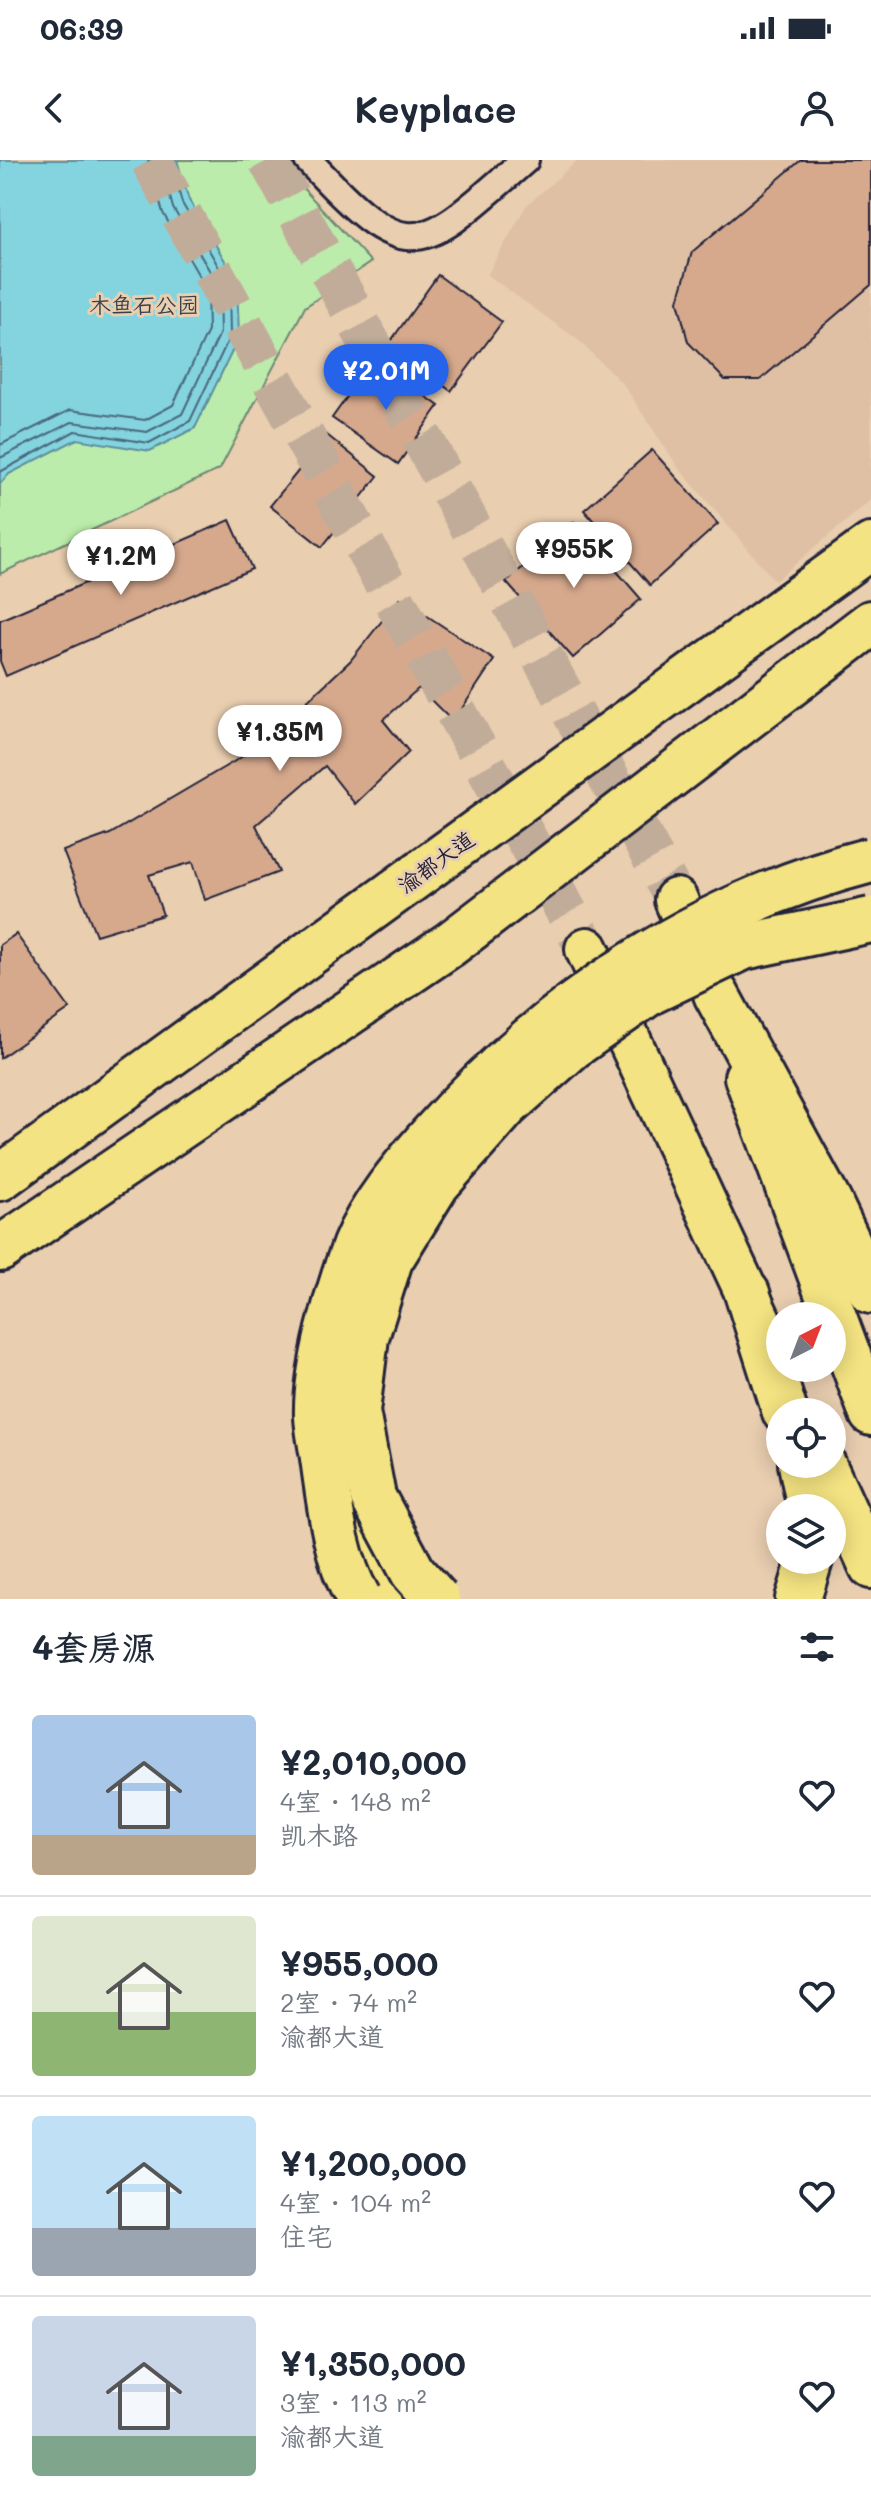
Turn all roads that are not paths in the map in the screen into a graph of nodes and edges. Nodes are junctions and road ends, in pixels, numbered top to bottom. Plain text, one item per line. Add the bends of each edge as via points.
1 (308, 160) edge
2 (525, 160) edge
3 (871, 546) edge
4 (871, 623) edge
5 (871, 656) edge
6 (871, 860) edge
7 (676, 900) tunnel mouth
8 (871, 920) edge
9 (449, 945) junction
10 (587, 949) tunnel mouth
11 (716, 994) junction
12 (0, 1178) edge
13 (0, 1249) edge
14 (871, 1291) edge
15 (747, 1293) junction
16 (766, 1336) edge
17 (781, 1398) edge
18 (317, 1414) junction
19 (871, 1414) edge
20 (830, 1478) edge
21 (871, 1567) edge
22 (806, 1574) edge
23 (359, 1599) edge
24 (405, 1599) edge
25 (437, 1599) edge
26 (798, 1599) edge

1 - 2 street via 354,210 381,230 404,237 430,235 455,221
3 - 12 highway, 渝都大道
4 - 9 highway
5 - 9 highway
6 - 18 highway, bridge via 806,877 707,921 546,1023 474,1087 401,1170 356,1243 329,1329
7 - 11 main road
8 - 25 highway, bridge via 744,947 650,992 572,1047 507,1105 437,1184 390,1260 366,1337 357,1412 373,1497 413,1572
9 - 13 highway
10 - 15 main road
11 - 14 highway
11 - 19 main road
15 - 16 main road
15 - 17 highway
18 - 23 highway, bridge via 331,1514
18 - 24 highway, bridge via 352,1513
20 - 21 main road
22 - 26 highway

